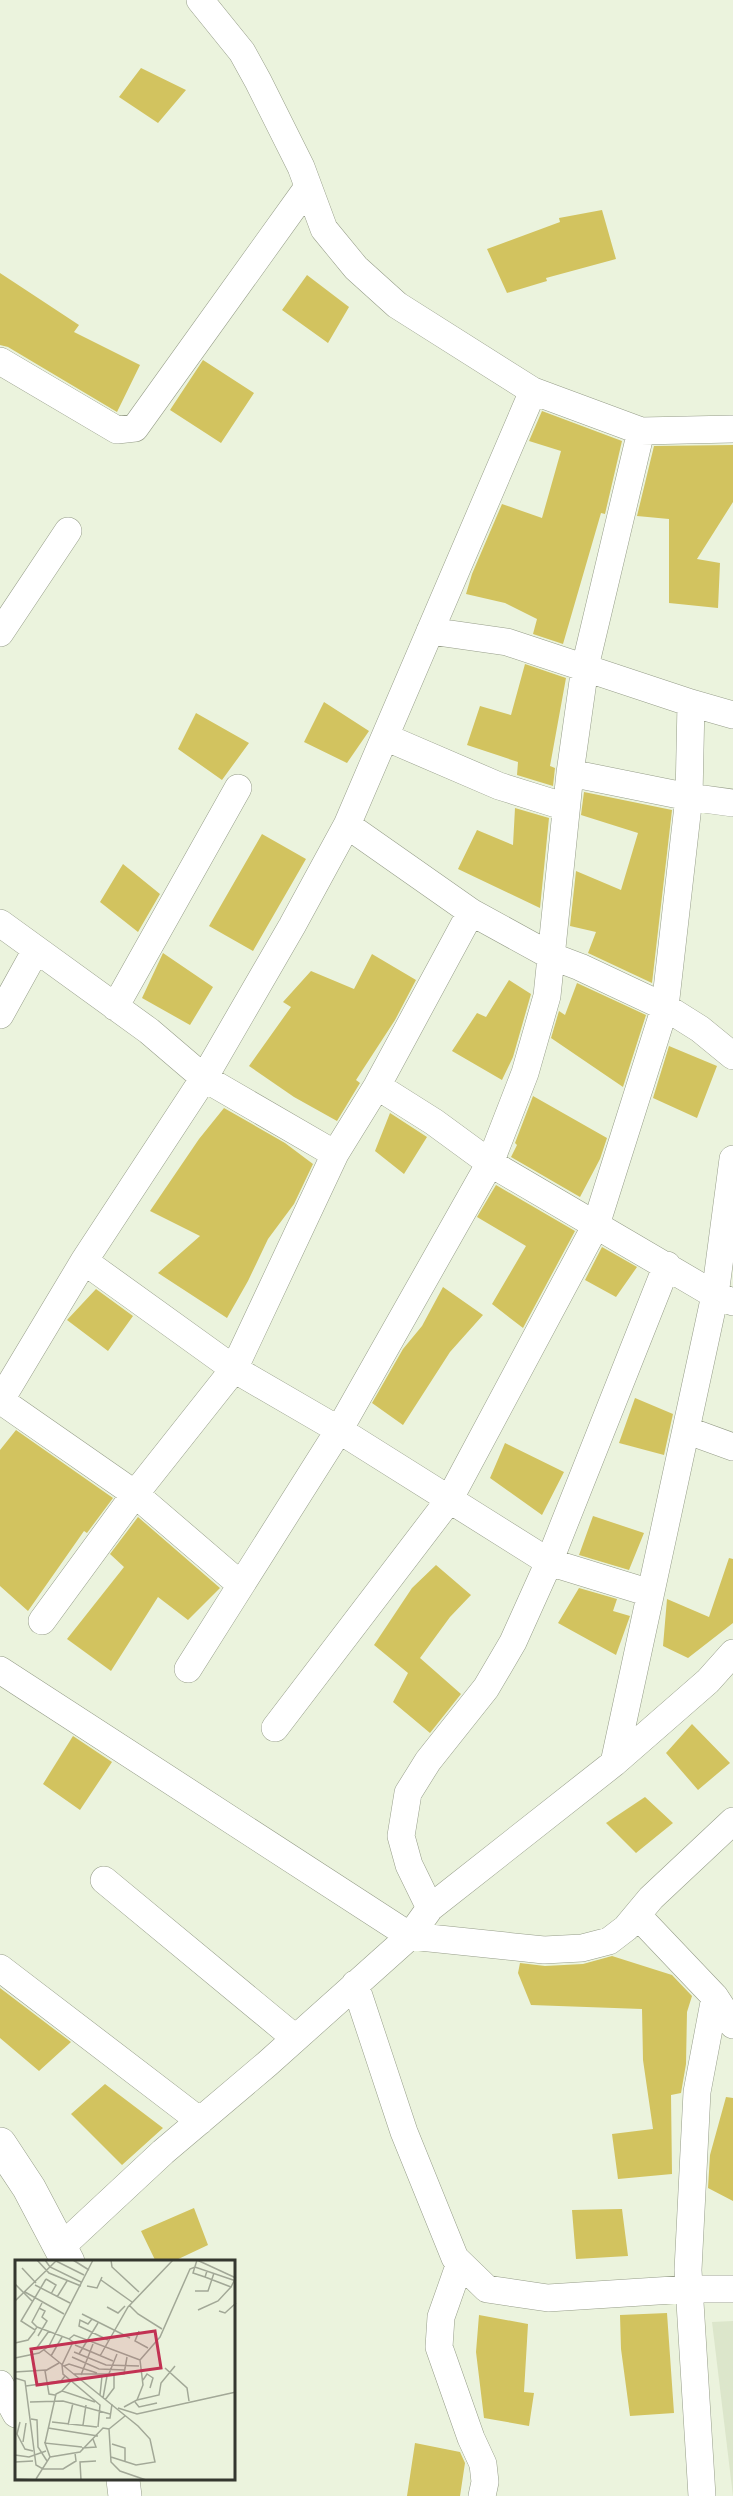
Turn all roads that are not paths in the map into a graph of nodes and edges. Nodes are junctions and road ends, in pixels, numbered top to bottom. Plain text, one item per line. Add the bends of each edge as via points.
1 (200, 0) edge
2 (308, 187) junction
3 (0, 361) edge
4 (533, 391) junction
5 (733, 429) edge
6 (641, 430) junction
7 (68, 531) dead end
8 (430, 631) junction
9 (0, 633) edge
10 (585, 667) junction
11 (691, 703) junction
12 (733, 715) edge
13 (386, 737) junction
14 (570, 773) junction
15 (238, 788) dead end
16 (689, 797) junction
17 (733, 803) edge
18 (566, 807) junction
19 (347, 825) junction
20 (471, 912) junction
21 (0, 923) edge
22 (36, 950) junction
23 (551, 956) junction
24 (115, 1007) junction
25 (665, 1007) junction
26 (0, 1015) edge
27 (733, 1056) edge
28 (204, 1078) junction
29 (377, 1086) junction
30 (335, 1154) junction
31 (490, 1163) junction
32 (732, 1177) edge
33 (596, 1225) junction
34 (84, 1262) junction
35 (667, 1265) junction
36 (724, 1298) edge
37 (234, 1370) junction
38 (0, 1400) edge
39 (339, 1430) junction
40 (686, 1430) junction
41 (733, 1447) edge
42 (135, 1494) junction
43 (449, 1500) junction
44 (549, 1562) junction
45 (241, 1585) junction
46 (650, 1593) junction
47 (42, 1621) dead end
48 (733, 1653) edge
49 (188, 1668) dead end
50 (0, 1670) edge
51 (275, 1728) dead end
52 (614, 1763) junction
53 (733, 1821) edge
54 (104, 1880) dead end
55 (430, 1908) junction
56 (637, 1915) junction
57 (410, 1936) junction
58 (0, 1968) edge
59 (356, 1984) junction
60 (715, 1997) junction
61 (733, 2025) edge
62 (295, 2038) junction
63 (200, 2121) junction
64 (0, 2144) edge
65 (64, 2254) edge
66 (460, 2263) junction
67 (689, 2289) junction
68 (733, 2289) edge
69 (0, 2384) edge
70 (15, 2412) edge
71 (15, 2415) edge
72 (0, 2428) edge
73 (123, 2481) edge
74 (125, 2496) edge
75 (482, 2496) edge
76 (702, 2496) edge

1 - 2 street via 242,52 284,129
2 - 3 street via 135,428 117,430
2 - 4 street via 324,229 356,268 397,305
4 - 6 street
4 - 8 street
5 - 6 street
6 - 10 street
7 - 9 street
8 - 10 street via 507,642
8 - 13 street
10 - 11 street
10 - 14 street
11 - 12 street
11 - 16 street
13 - 18 street via 499,786
13 - 19 street
14 - 16 street
14 - 18 street
15 - 24 street
16 - 17 street
16 - 25 street
18 - 23 street
19 - 20 street
19 - 28 street
20 - 23 street
20 - 29 street
21 - 22 street
22 - 24 street
22 - 26 street
23 - 25 street
23 - 31 street via 540,1028
24 - 28 street
25 - 27 street
25 - 33 street
28 - 30 street
28 - 34 street
29 - 30 street
29 - 31 street
30 - 37 street
31 - 33 street
31 - 39 street
32 - 36 street
33 - 35 street
33 - 43 street
34 - 37 street
34 - 38 street
35 - 36 street
35 - 44 street
36 - 40 street
37 - 39 street
37 - 42 street
38 - 42 street
39 - 43 street
39 - 45 street
40 - 41 street
40 - 46 street
42 - 45 street
42 - 47 street
43 - 44 street
43 - 51 street
44 - 46 street
44 - 55 street via 513,1642 486,1689 428,1761 408,1793 401,1836 409,1865
45 - 49 street
46 - 52 street
48 - 52 street via 708,1681
50 - 57 street
52 - 55 street
53 - 56 street
54 - 62 street
55 - 57 street
56 - 57 street via 609,1941 582,1948 544,1950
56 - 60 street
57 - 59 street
58 - 63 street
59 - 62 street
59 - 66 street via 404,2132
60 - 61 street
60 - 67 street via 697,2092
62 - 63 street
63 - 65 street
64 - 65 main road
66 - 67 street via 488,2289 548,2298
66 - 75 street via 441,2317 439,2347 483,2464
67 - 68 street
67 - 76 street
69 - 70 street
71 - 72 street
73 - 74 main road

